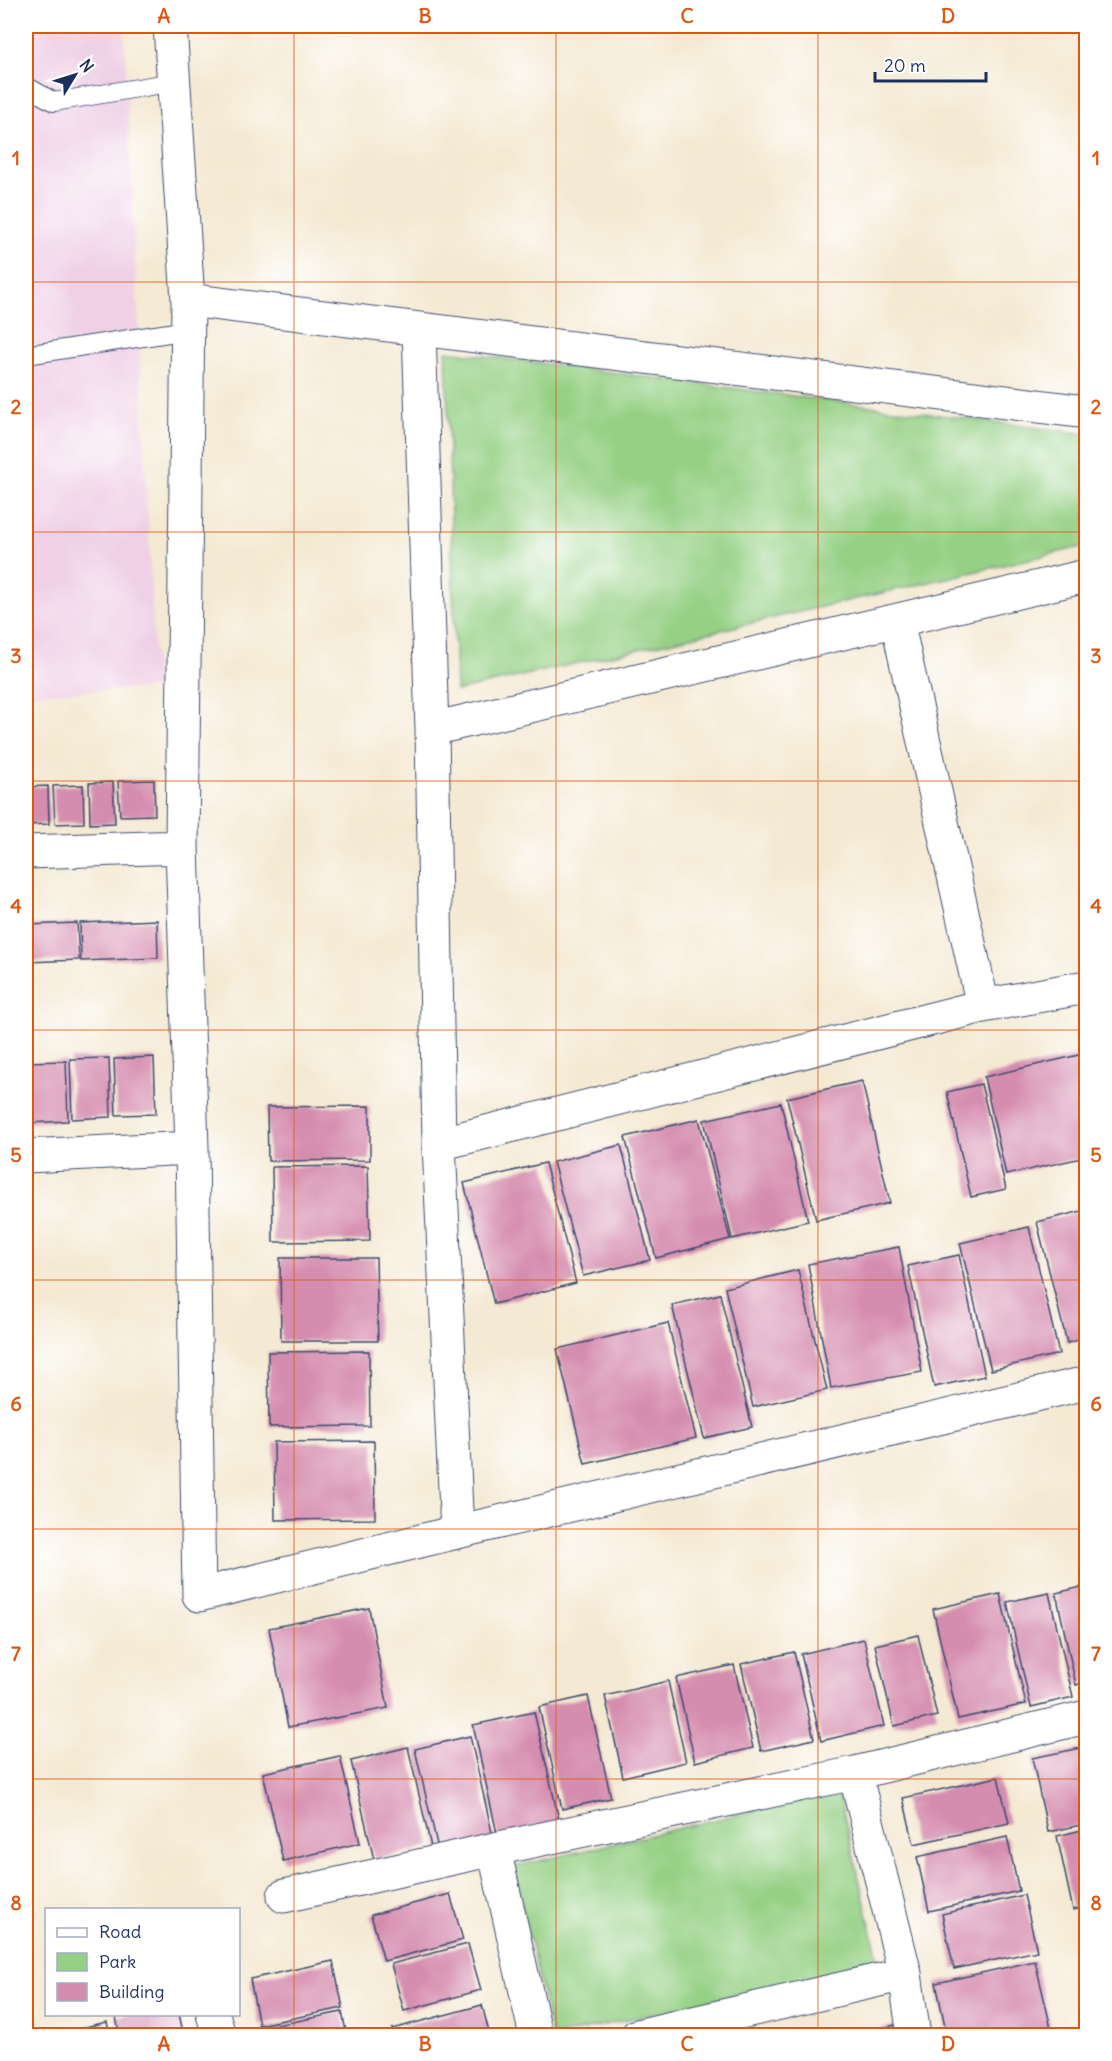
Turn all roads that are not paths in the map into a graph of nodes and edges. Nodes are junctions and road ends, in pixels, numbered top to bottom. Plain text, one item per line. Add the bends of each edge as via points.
1 (170, 26) edge
2 (174, 82) junction
3 (26, 86) edge
4 (188, 315) junction
5 (419, 329) junction
6 (26, 355) edge
7 (1086, 412) edge
8 (1086, 576) edge
9 (897, 621) junction
10 (432, 729) junction
11 (182, 847) junction
12 (26, 852) edge
13 (1086, 987) edge
14 (983, 1006) junction
15 (439, 1144) junction
16 (192, 1148) junction
17 (26, 1156) edge
18 (1086, 1383) edge
19 (457, 1532) junction
20 (1086, 1718) edge
21 (855, 1773) junction
22 (494, 1849) junction
23 (284, 1896) dead end
24 (905, 1974) junction
25 (214, 2016) edge
26 (219, 2036) edge
27 (536, 2036) edge
28 (637, 2036) edge
29 (914, 2036) edge

1 - 2 street
2 - 3 lane via 54,102
2 - 4 street
4 - 5 street
4 - 6 lane
4 - 11 street
5 - 7 street
5 - 10 street
8 - 9 street
9 - 10 street
9 - 14 street
10 - 15 street
11 - 12 street
11 - 16 street
13 - 14 street
14 - 15 street
15 - 19 street
16 - 17 street
16 - 19 street via 199,1595
18 - 19 street
20 - 21 street
21 - 22 street
21 - 24 street
22 - 23 street
22 - 27 street
24 - 28 street
24 - 29 street
25 - 26 street

